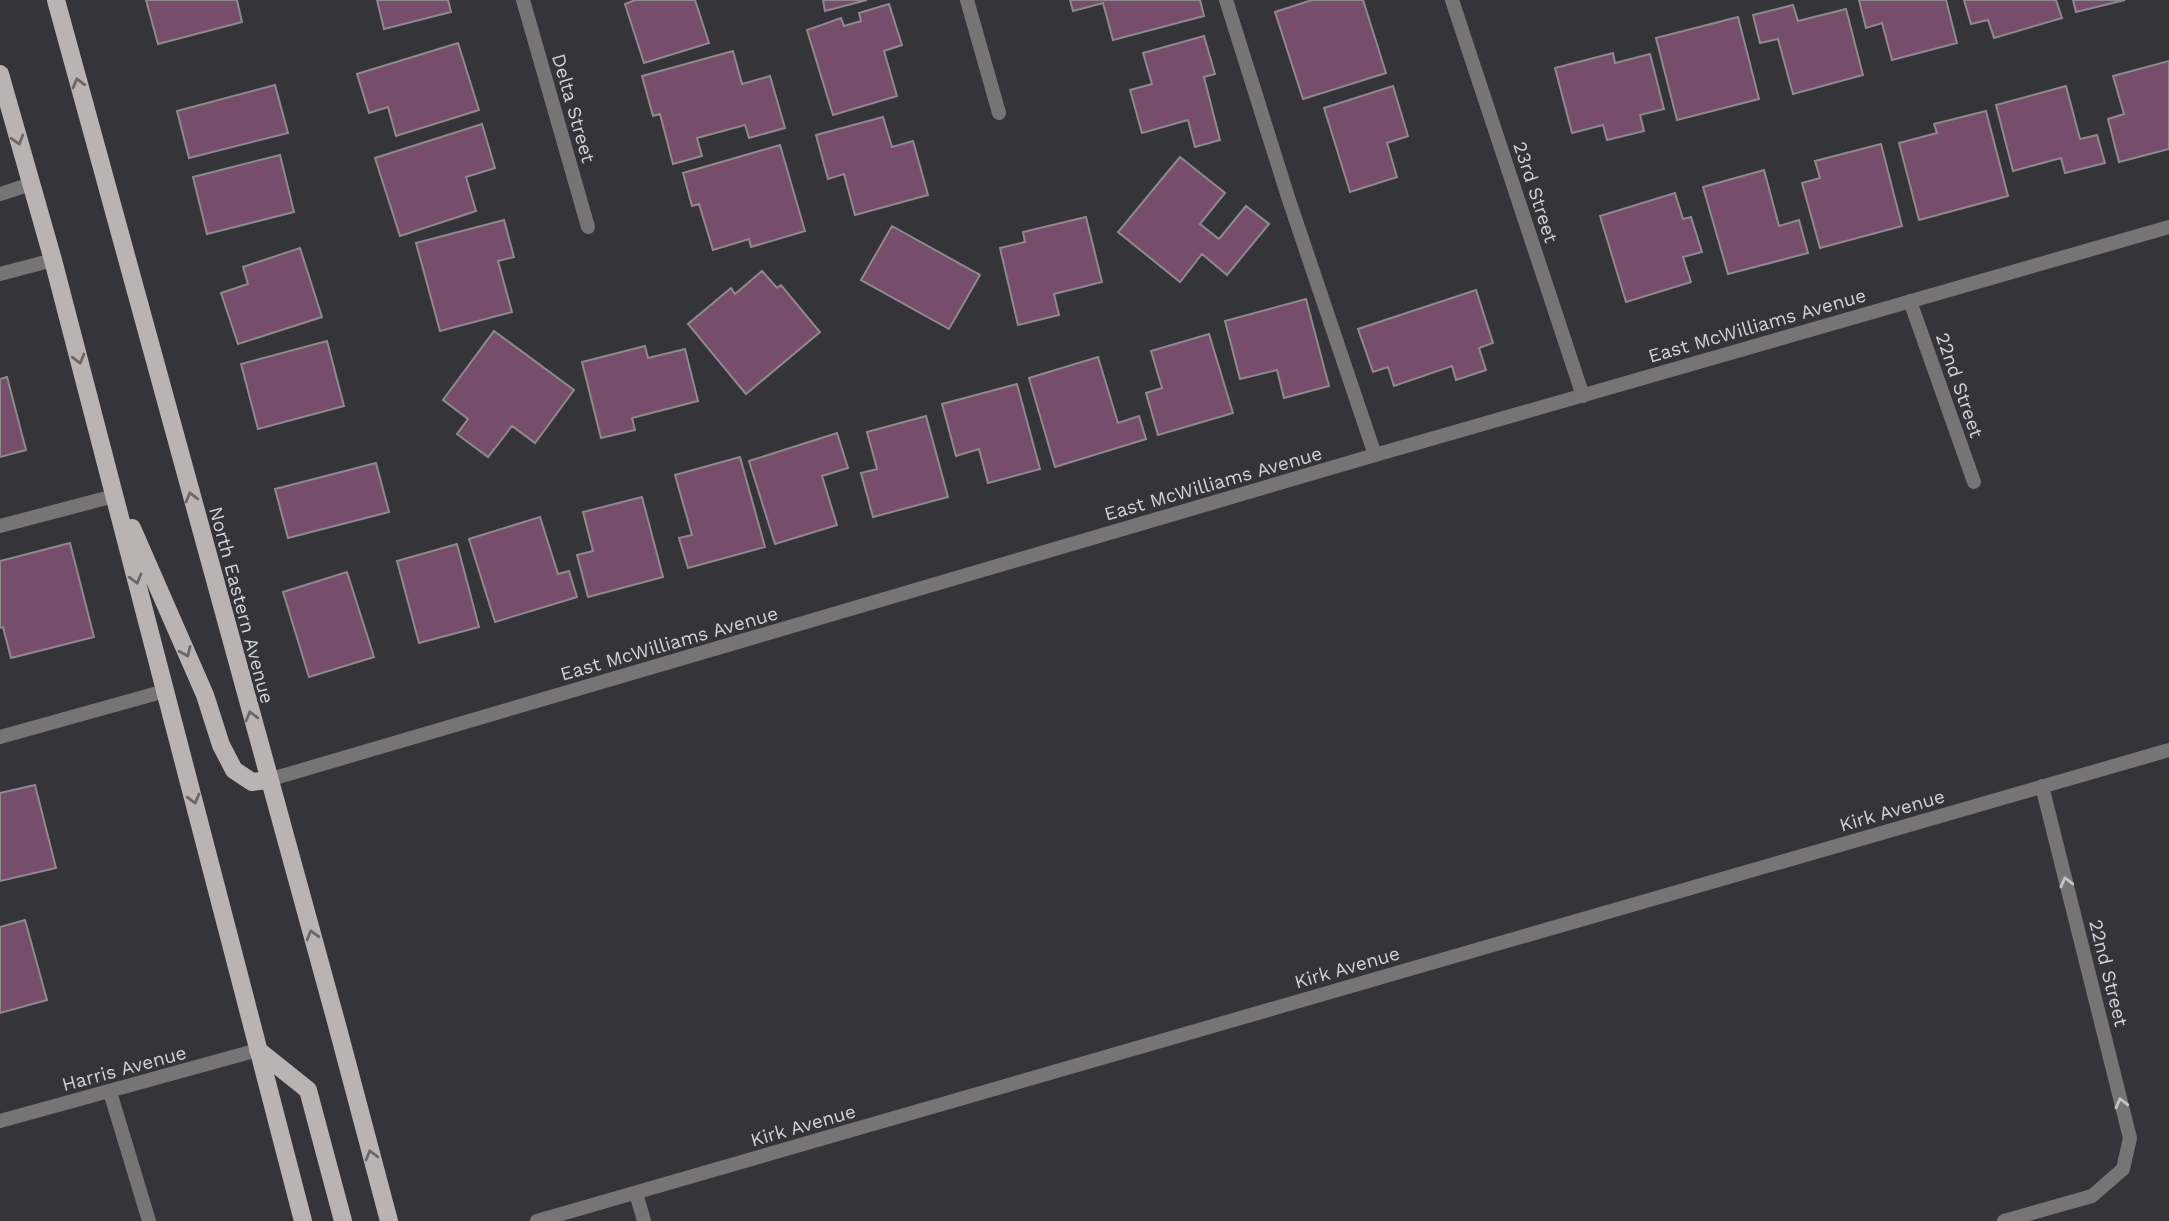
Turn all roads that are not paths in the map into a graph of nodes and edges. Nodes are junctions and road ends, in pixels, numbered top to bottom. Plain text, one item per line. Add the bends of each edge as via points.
1 (56, 0) edge
2 (523, 0) edge
3 (967, 0) edge
4 (1226, 0) edge
5 (1453, 0) edge
6 (1, 79) edge
7 (999, 113) dead end
8 (31, 184) junction
9 (0, 194) edge
10 (588, 227) dead end
11 (2169, 227) edge
12 (53, 260) junction
13 (0, 274) edge
14 (1910, 301) junction
15 (1583, 396) junction
16 (1375, 455) junction
17 (109, 477) junction
18 (1974, 482) dead end
19 (114, 496) junction
20 (0, 526) edge
21 (165, 691) junction
22 (0, 737) edge
23 (2169, 750) edge
24 (268, 780) junction
25 (2042, 786) junction
26 (258, 1051) junction
27 (110, 1092) junction
28 (0, 1121) edge
29 (636, 1193) junction
30 (149, 1221) edge
31 (303, 1221) edge
32 (343, 1221) edge
33 (389, 1221) edge
34 (537, 1221) edge
35 (644, 1221) edge
36 (2004, 1221) edge

24 -> 1 main road, North Eastern Avenue
2 - 10 street, Delta Street
3 - 7 street
4 - 16 street
5 - 15 street, 23rd Street
6 -> 8 main road
8 - 9 street
8 - 12 main road
11 - 14 street, East McWilliams Avenue
12 - 13 street
12 -> 17 main road
14 - 15 street, East McWilliams Avenue
14 - 18 street, 22nd Street
15 - 16 street, East McWilliams Avenue
16 - 24 street, East McWilliams Avenue
17 - 19 main road
17 -> 24 main road via 234,770 252,782
19 - 20 street
19 -> 21 main road
21 - 22 street
21 -> 26 main road
23 - 25 street, Kirk Avenue
33 -> 24 main road, North Eastern Avenue
25 - 29 street, Kirk Avenue
36 -> 25 street, 22nd Street via 2092,1196 2123,1169 2130,1138
26 - 27 street, Harris Avenue
26 - 31 main road
26 - 32 main road via 308,1090
27 - 28 street, Harris Avenue
27 - 30 street
29 - 34 street, Kirk Avenue
29 - 35 street

